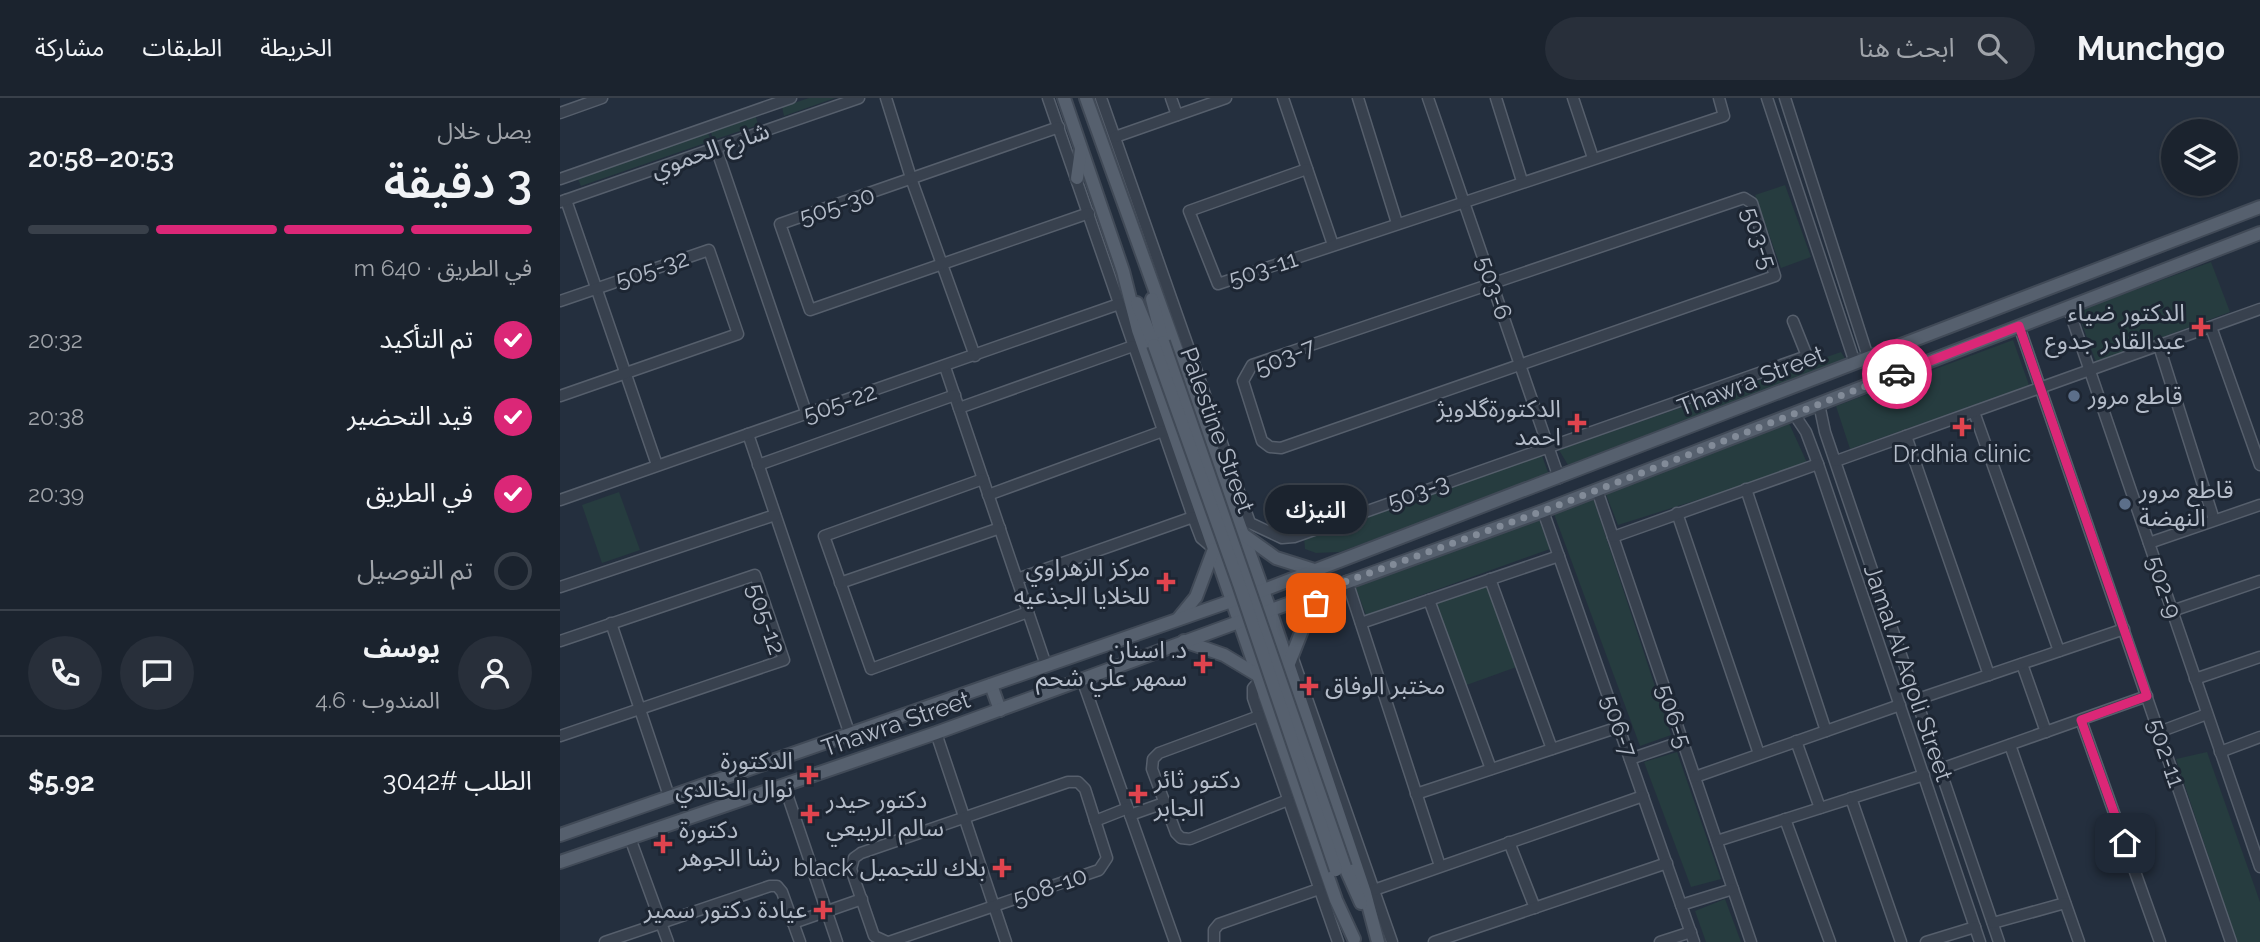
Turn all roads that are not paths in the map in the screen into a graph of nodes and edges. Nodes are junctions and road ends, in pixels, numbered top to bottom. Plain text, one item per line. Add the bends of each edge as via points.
1 (602, 98) edge
2 (791, 98) edge
3 (859, 98) edge
4 (886, 98) edge
5 (1048, 98) edge
6 (1064, 98) edge
7 (1086, 98) edge
8 (1101, 98) edge
9 (1171, 98) edge
10 (1226, 98) edge
11 (1283, 98) edge
12 (1358, 98) edge
13 (1428, 98) edge
14 (1496, 98) edge
15 (1573, 98) edge
16 (1719, 98) edge
17 (1767, 98) edge
18 (1785, 98) edge
19 (772, 101) edge
20 (560, 113) edge
21 (1177, 115) junction
22 (1791, 115) junction
23 (1774, 119) junction
24 (1059, 127) junction
25 (1115, 137) junction
26 (716, 148) junction
27 (1081, 150) junction
28 (1593, 158) junction
29 (1307, 169) junction
30 (560, 178) edge
31 (1077, 178) junction
32 (912, 181) junction
33 (1522, 181) junction
34 (1463, 200) junction
35 (563, 201) edge
36 (2260, 207) edge
37 (1089, 213) junction
38 (1396, 223) junction
39 (2260, 233) edge
40 (1333, 245) junction
41 (1140, 256) junction
42 (942, 264) junction
43 (1123, 271) junction
44 (1492, 283) junction
45 (596, 288) junction
46 (560, 300) edge
47 (1119, 304) junction
48 (2068, 307) junction
49 (2260, 309) edge
50 (1793, 321) dead end
51 (2019, 326) junction
52 (2211, 327) junction
53 (1159, 344) junction
54 (1133, 346) junction
55 (2159, 346) junction
56 (975, 356) junction
57 (1868, 357) junction
58 (1520, 363) junction
59 (1855, 363) junction
60 (945, 367) junction
61 (2090, 370) junction
62 (626, 374) junction
63 (2040, 388) junction
64 (955, 395) junction
65 (560, 396) edge
66 (1819, 404) junction
67 (959, 408) junction
68 (1974, 412) junction
69 (1794, 414) junction
70 (807, 415) junction
71 (1163, 431) junction
72 (1680, 431) junction
73 (1825, 432) junction
74 (748, 434) junction
75 (1906, 436) junction
76 (1808, 438) junction
77 (1548, 445) junction
78 (1689, 454) junction
79 (1836, 461) junction
80 (1818, 464) junction
81 (758, 465) junction
82 (2260, 465) edge
83 (657, 466) junction
84 (1559, 478) junction
85 (983, 479) junction
86 (1746, 489) junction
87 (1597, 490) junction
88 (988, 495) junction
89 (560, 500) edge
90 (2260, 505) edge
91 (1543, 511) junction
92 (1677, 513) junction
93 (775, 515) junction
94 (1193, 517) junction
95 (2214, 520) junction
96 (1000, 528) junction
97 (1246, 528) junction
98 (1613, 537) junction
99 (2149, 543) junction
100 (1214, 549) junction
101 (1559, 556) junction
102 (1314, 570) junction
103 (1017, 579) junction
104 (1490, 579) junction
105 (1347, 581) junction
106 (2260, 581) edge
107 (841, 583) junction
108 (560, 587) edge
109 (1328, 589) junction
110 (1259, 591) junction
111 (1429, 600) junction
112 (1235, 601) junction
113 (2172, 611) junction
114 (1028, 612) junction
115 (1267, 612) junction
116 (1177, 620) junction
117 (1242, 621) junction
118 (611, 623) junction
119 (1360, 623) junction
120 (2123, 629) junction
121 (560, 641) edge
122 (1184, 641) junction
123 (2060, 651) junction
124 (2260, 657) edge
125 (1290, 661) junction
126 (2022, 664) junction
127 (1046, 665) junction
128 (1989, 675) junction
129 (1261, 678) junction
130 (1082, 679) junction
131 (2195, 679) junction
132 (990, 685) junction
133 (2147, 696) junction
134 (1918, 699) junction
135 (1900, 705) junction
136 (640, 708) junction
137 (1000, 710) junction
138 (2207, 714) junction
139 (1259, 716) junction
140 (2081, 720) junction
141 (1619, 727) junction
142 (1826, 731) junction
143 (2046, 732) junction
144 (2159, 732) junction
145 (936, 733) junction
146 (850, 735) junction
147 (560, 736) edge
148 (2260, 737) edge
149 (1683, 741) junction
150 (1796, 741) junction
151 (2010, 744) junction
152 (1552, 749) junction
153 (2220, 752) junction
154 (1759, 754) junction
155 (1630, 759) junction
156 (1491, 769) junction
157 (1941, 769) junction
158 (1924, 775) junction
159 (1695, 777) junction
160 (784, 785) junction
161 (1416, 794) junction
162 (669, 796) junction
163 (1643, 796) junction
164 (1851, 799) junction
165 (1289, 800) junction
166 (1164, 803) junction
167 (1820, 808) junction
168 (1129, 812) junction
169 (1785, 819) junction
170 (965, 820) junction
171 (1096, 821) junction
172 (560, 835) edge
173 (630, 838) junction
174 (1717, 841) junction
175 (1508, 842) junction
176 (560, 862) edge
177 (1667, 863) junction
178 (1440, 866) junction
179 (2260, 867) edge
180 (1340, 869) junction
181 (1733, 888) junction
182 (1319, 889) junction
183 (1374, 890) junction
184 (862, 899) junction
185 (2065, 904) junction
186 (1681, 905) junction
187 (994, 906) junction
188 (1535, 908) junction
189 (826, 910) junction
190 (661, 923) junction
191 (793, 923) junction
192 (1993, 923) junction
193 (1975, 927) junction
194 (1467, 931) junction
195 (1376, 937) edge
196 (1693, 937) edge
197 (1354, 940) edge
198 (1172, 941) edge
199 (2229, 941) edge
200 (605, 942) edge
201 (667, 942) edge
202 (800, 942) edge
203 (837, 942) edge
204 (888, 942) edge
205 (1006, 942) edge
206 (1214, 942) edge
207 (1338, 942) edge
208 (1392, 942) edge
209 (1434, 942) edge
210 (1471, 942) edge
211 (1660, 942) edge
212 (1751, 942) edge
213 (1830, 942) edge
214 (1900, 942) edge
215 (1926, 942) edge
216 (1980, 942) edge
217 (1999, 942) edge
218 (2079, 942) edge
219 (2160, 942) edge

1 - 20 street
2 - 19 street, شارع الحموي
3 - 26 street, شارع الحموي
4 - 32 street
5 - 24 street
6 - 27 main road, Palestine Street
7 - 41 main road, Palestine Street
8 - 25 street
9 - 21 street
10 - 21 street
11 - 29 street
12 - 38 street
13 - 34 street, 503-6
14 - 33 street
15 - 28 street
16 - 28 street, 503-11 via 1724,116
17 - 23 street
18 - 22 street
19 - 30 street, شارع الحموي
21 - 25 street
22 - 23 street
22 - 57 street
23 - 59 street
24 - 31 street
24 - 32 street
25 - 97 street
26 - 35 street, شارع الحموي
26 - 70 street
27 - 31 main road
27 - 43 main road, Palestine Street
28 - 33 street, 503-11
29 - 40 street
29 - 40 street, 503-11 via 1192,208 1188,215 1215,281 1222,285
31 - 37 street
32 - 42 street
32 - 42 street, 505-30 via 780,225 810,310
33 - 34 street, 503-11
34 - 38 street, 503-11
34 - 44 street, 503-6
35 - 45 street
36 - 57 main road, Thawra Street
37 - 42 street
37 - 47 street
38 - 40 street, 503-11
39 - 48 main road, Thawra Street
41 - 53 main road, Palestine Street
41 - 97 main road, Palestine Street
42 - 56 street
43 - 53 main road, Palestine Street
43 - 100 main road, Palestine Street via 1138,330
44 - 58 street, 503-6
44 - 58 street, 503-7 via 1252,365 1243,381 1262,441 1281,448
44 - 58 street, 503-5 via 1744,198 1752,203 1775,276
45 - 46 street
45 - 62 street
45 - 62 street, 505-32 via 709,250 738,334
47 - 54 street
47 - 56 street, 505-22
48 - 51 main road, Thawra Street
48 - 61 street, 502-9
49 - 52 street
50 - 77 street, 503-3 via 1807,356
51 - 63 street, 502-11
51 - 66 main road, Thawra Street
52 - 55 street
52 - 82 street
53 - 180 main road, Palestine Street, bridge
54 - 67 street
54 - 71 street
55 - 61 street
55 - 95 street
56 - 60 street, 505-22
57 - 59 main road, Thawra Street
58 - 77 street, 503-6
59 - 72 main road, Thawra Street
60 - 64 street
60 - 70 street, 505-22
61 - 63 street
61 - 99 street, 502-9
62 - 65 street
62 - 83 street
63 - 68 street
63 - 120 street, 502-11
64 - 67 street
64 - 81 street, 505-22
66 - 69 main road, Thawra Street
66 - 73 street, Jamal Al Aqoli Street
67 - 85 street
68 - 75 street
68 - 123 street
69 - 76 street, Jamal Al Aqoli Street
69 - 78 main road, Thawra Street
70 - 74 street, 505-22
71 - 88 street
71 - 94 street
72 - 78 main road
72 - 84 main road, Thawra Street
73 - 76 street
73 - 79 street, Jamal Al Aqoli Street
74 - 81 street
74 - 83 street, 505-22
75 - 79 street
75 - 128 street
76 - 80 street, Jamal Al Aqoli Street
77 - 84 street, 503-6
77 - 97 street, 503-3 via 1294,537
78 - 87 main road, Thawra Street
79 - 134 street, Jamal Al Aqoli Street
80 - 86 street
80 - 135 street, Jamal Al Aqoli Street
81 - 93 street
83 - 89 street, 505-22
84 - 102 main road, Thawra Street
85 - 88 street
85 - 107 street via 824,536
86 - 92 street
86 - 142 street
87 - 91 main road, Thawra Street
87 - 98 street, 506-5
88 - 96 street
90 - 95 street
91 - 101 street, 506-7
91 - 105 main road, Thawra Street
92 - 98 street
92 - 154 street
93 - 108 street
93 - 146 street
94 - 100 street via 1201,538
94 - 103 street
95 - 99 street
96 - 103 street
96 - 107 street
97 - 102 main road via 1276,558
97 - 110 main road, Palestine Street
98 - 149 street, 506-5
99 - 113 street, 502-9
100 - 112 main road, Palestine Street
100 - 116 main road via 1196,597
101 - 104 street
101 - 141 street, 506-7
102 - 110 main road, Thawra Street
103 - 114 street
104 - 111 street
104 - 152 street
105 - 109 main road, Thawra Street
105 - 119 street
106 - 113 street
107 - 114 street via 871,669
109 - 115 main road, Thawra Street
109 - 125 main road via 1304,625
110 - 115 main road, Palestine Street
111 - 119 street
111 - 156 street
112 - 116 main road, Thawra Street
112 - 117 main road, Palestine Street
113 - 131 street, 502-9
114 - 127 street
115 - 125 main road, Palestine Street
116 - 127 main road, Thawra Street
117 - 122 main road, Thawra Street
117 - 129 main road, Palestine Street
118 - 121 street
118 - 136 street
118 - 136 street, 505-12 via 755,575 784,660
119 - 161 street
120 - 123 street
120 - 133 street, 502-11
122 - 129 main road via 1224,655
122 - 130 main road, Thawra Street
123 - 126 street
124 - 131 street
125 - 183 street
125 - 195 main road, Palestine Street
126 - 128 street
126 - 143 street
127 - 132 main road, Thawra Street
128 - 134 street
129 - 139 street via 1252,695
129 - 197 main road, Palestine Street via 1336,900
130 - 137 main road, Thawra Street
130 - 168 street
131 - 138 street, 502-9
132 - 137 main road
132 - 146 main road, Thawra Street
133 - 140 street
133 - 144 street, 502-11
134 - 157 street, Jamal Al Aqoli Street
135 - 142 street
135 - 158 street, Jamal Al Aqoli Street
136 - 147 street
136 - 162 street
137 - 145 main road, Thawra Street
138 - 144 street
138 - 153 street, 502-9
139 - 165 street
139 - 166 street via 1159,753 1152,769
140 - 143 street
140 - 219 street
141 - 152 street
141 - 155 street, 506-7
142 - 150 street
143 - 151 street
144 - 199 street, 502-11
145 - 160 main road, Thawra Street
145 - 170 street
146 - 162 main road, Thawra Street
148 - 153 street
149 - 155 street
149 - 159 street, 506-5
150 - 154 street
150 - 167 street
151 - 157 street
151 - 185 street
152 - 156 street
153 - 179 street, 502-9
154 - 159 street
155 - 163 street, 506-7
156 - 161 street
157 - 192 street, Jamal Al Aqoli Street
158 - 164 street
158 - 193 street, Jamal Al Aqoli Street
159 - 174 street, 506-5
160 - 173 main road, Thawra Street
160 - 189 street
161 - 178 street
162 - 172 main road, Thawra Street
163 - 175 street
163 - 177 street, 506-7
164 - 167 street
164 - 214 street
165 - 166 street via 1190,839 1176,833
165 - 182 street
166 - 168 street
167 - 169 street
168 - 171 street
168 - 198 street
169 - 174 street
169 - 213 street
170 - 171 street, 508-10 via 1078,782
170 - 184 street via 861,853 851,869
170 - 187 street
171 - 187 street, 508-10 via 1105,865
173 - 176 main road, Thawra Street
173 - 190 street
174 - 181 street, 506-5
175 - 178 street
175 - 188 street
177 - 186 street, 506-7
177 - 188 street
178 - 183 street
180 - 195 main road, Palestine Street
180 - 197 main road, Palestine Street
181 - 186 street
181 - 212 street, 506-5
182 - 206 street via 1219,924 1213,930
182 - 207 street
183 - 208 street
184 - 189 street
184 - 204 street via 874,936
185 - 192 street
185 - 218 street
186 - 196 street, 506-7
187 - 204 street
187 - 205 street
188 - 194 street
189 - 191 street
189 - 203 street
190 - 191 street via 776,886
190 - 200 street
190 - 201 street
191 - 202 street
192 - 217 street, Jamal Al Aqoli Street
193 - 215 street
193 - 216 street, Jamal Al Aqoli Street
194 - 209 street
194 - 210 street
196 - 211 street

